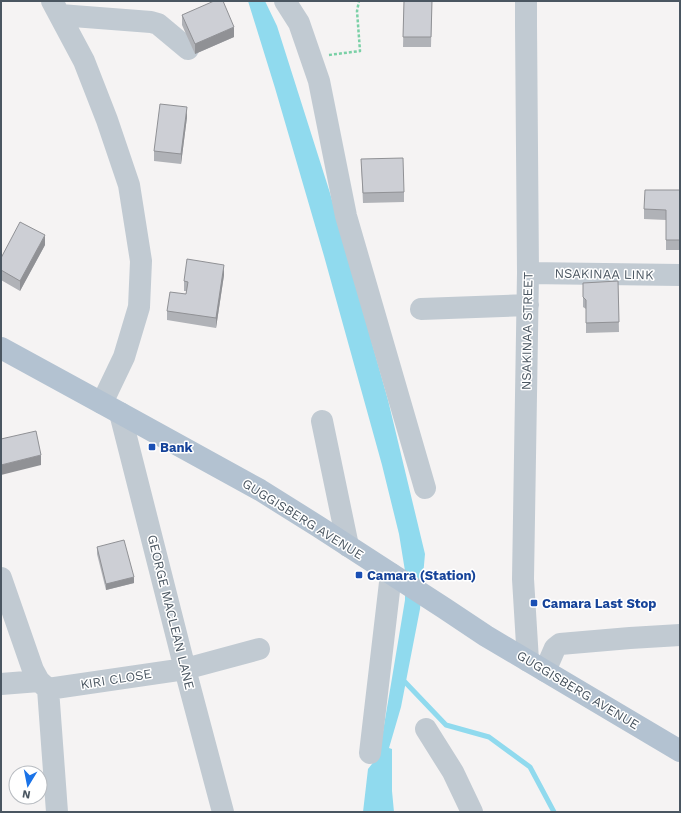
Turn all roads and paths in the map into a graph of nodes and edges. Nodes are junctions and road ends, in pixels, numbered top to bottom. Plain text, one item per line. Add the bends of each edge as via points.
1 (285, 1) edge
2 (359, 1) edge
3 (526, 1) edge
4 (56, 8) edge
5 (188, 49) dead end
6 (311, 57) junction
7 (528, 273) junction
8 (680, 275) edge
9 (528, 305) junction
10 (421, 309) dead end
11 (1, 348) edge
12 (111, 408) junction
13 (322, 421) dead end
14 (425, 488) dead end
15 (348, 546) junction
16 (1, 578) edge
17 (397, 578) junction
18 (680, 635) edge
19 (259, 649) dead end
20 (537, 666) junction
21 (185, 669) junction
22 (1, 684) edge
23 (44, 685) junction
24 (426, 729) dead end
25 (680, 751) edge
26 (370, 753) dead end
27 (57, 812) edge
28 (222, 812) edge
29 (472, 812) edge

1 - 6 street via 299,23
2 - 6 path via 357,11 360,51
3 - 7 street, NSAKINAA STREET
4 - 5 street via 158,24
4 - 12 street via 84,61 129,185 141,261 138,307
6 - 14 street via 319,81 346,216
7 - 8 street, NSAKINAA LINK
7 - 9 street, NSAKINAA STREET
9 - 10 street
9 - 20 street, NSAKINAA STREET via 523,579
11 - 12 main road, GUGGISBERG AVENUE
12 - 15 main road, GUGGISBERG AVENUE via 260,490
12 - 21 street, GEORGE MACLEAN LANE
13 - 15 street
15 - 17 main road, GUGGISBERG AVENUE
16 - 23 street via 33,670
17 - 20 main road, GUGGISBERG AVENUE
17 - 26 street
18 - 20 street via 560,644
19 - 21 street, KIRI CLOSE
20 - 25 main road, GUGGISBERG AVENUE
21 - 23 street, KIRI CLOSE
21 - 28 street, GEORGE MACLEAN LANE
22 - 23 street, KIRI CLOSE
23 - 27 street
24 - 29 street via 453,772

